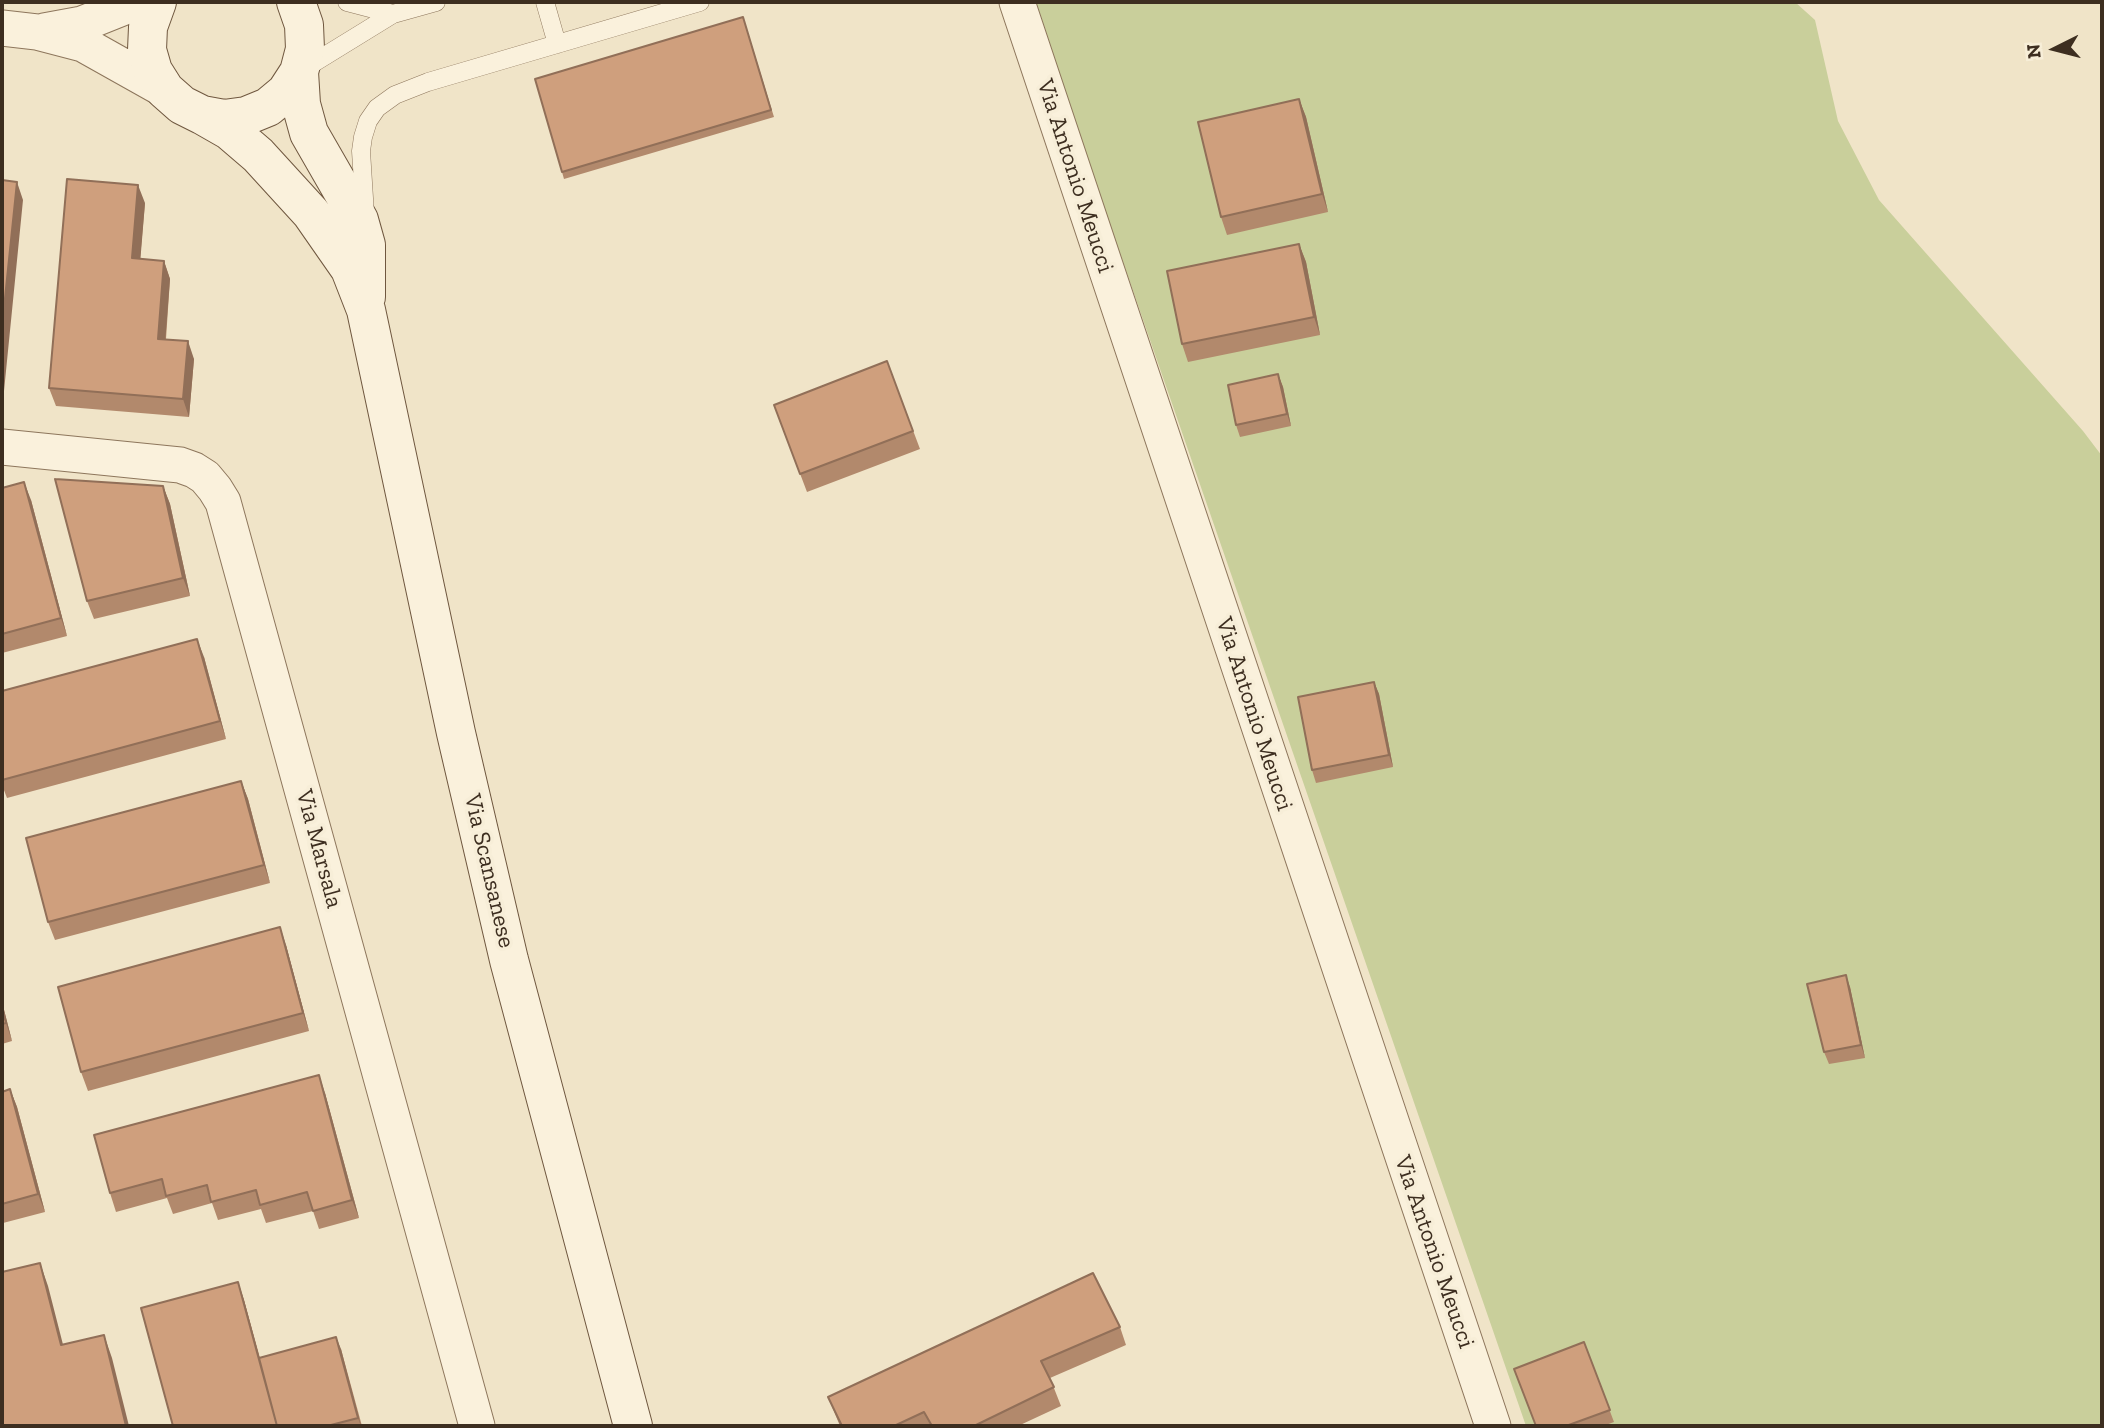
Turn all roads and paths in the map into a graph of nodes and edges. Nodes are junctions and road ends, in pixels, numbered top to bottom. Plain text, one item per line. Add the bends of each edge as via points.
1 (136, 2) edge
2 (157, 2) edge
3 (296, 2) edge
4 (347, 2) edge
5 (436, 2) edge
6 (545, 2) edge
7 (700, 2) edge
8 (1017, 2) edge
9 (393, 14) junction
10 (2, 29) edge
11 (37, 32) junction
12 (557, 44) junction
13 (299, 72) junction
14 (165, 90) junction
15 (202, 115) junction
16 (366, 245) junction
17 (366, 310) junction
18 (2, 447) edge
19 (477, 1426) edge
20 (633, 1426) edge
21 (1493, 1426) edge

1 - 11 street via 82,24
2 - 14 main road, Via Scansanese via 148,27 148,50 153,71
3 - 13 main road, Via Scansanese via 304,25 305,49
4 - 9 lane
5 - 9 lane
6 - 12 lane
7 - 12 lane
8 - 21 street, Via Antonio Meucci
9 - 13 lane
10 - 11 street
11 - 14 street via 83,44
12 - 16 lane via 428,82 377,108 368,121 362,146
13 - 15 main road, Via Scansanese via 286,92 268,107 224,119
13 - 16 main road, Via Scansanese via 300,104 309,133 359,220
14 - 15 main road, Via Scansanese
15 - 17 main road, Via Scansanese via 258,155 311,213 350,269
16 - 17 main road, Via Scansanese
17 - 20 main road, Via Scansanese via 509,960
18 - 19 street, Via Marsala via 180,466 205,477 223,502

